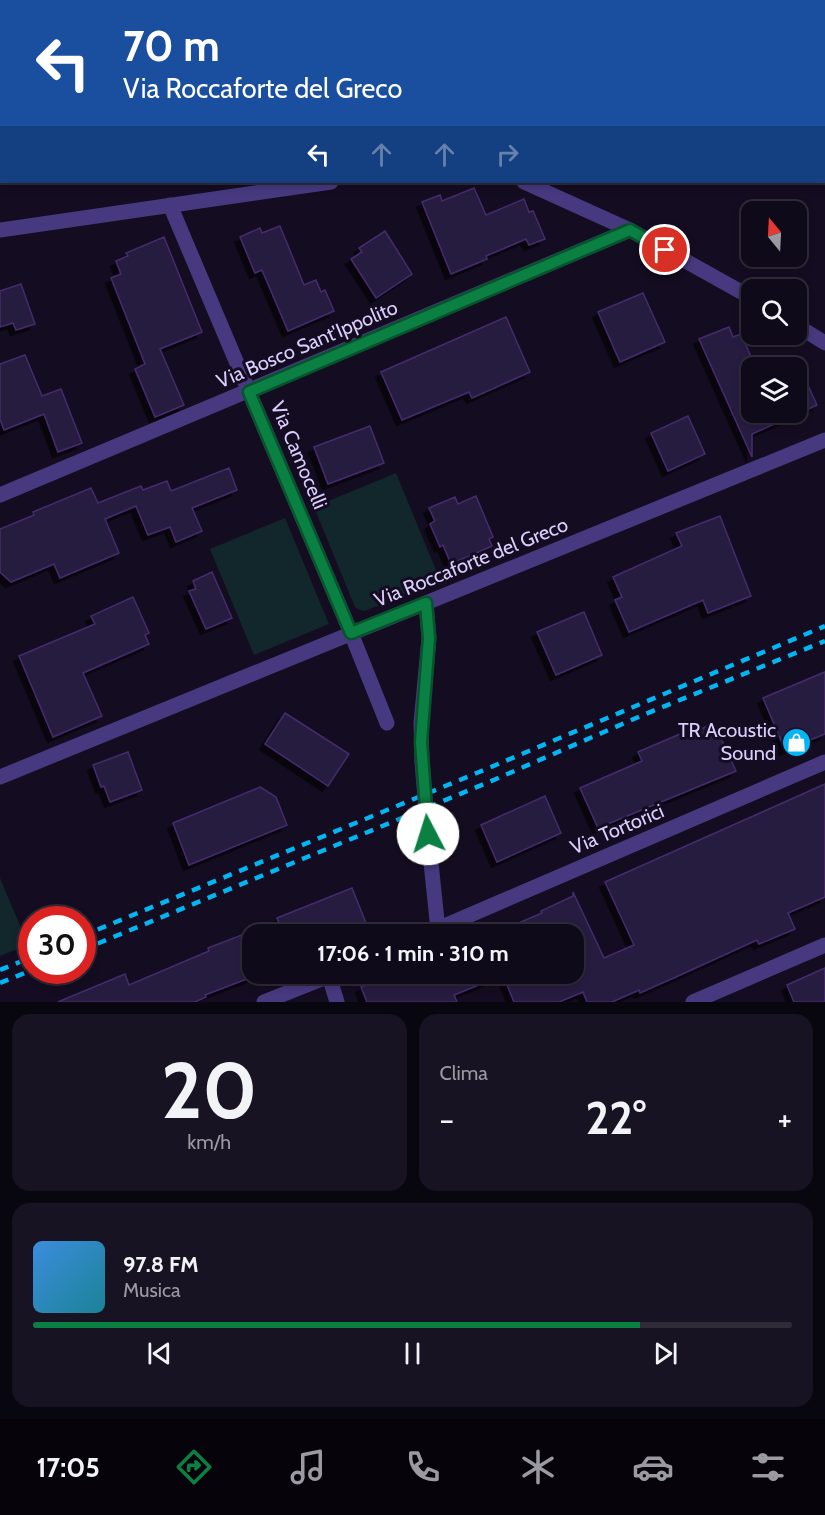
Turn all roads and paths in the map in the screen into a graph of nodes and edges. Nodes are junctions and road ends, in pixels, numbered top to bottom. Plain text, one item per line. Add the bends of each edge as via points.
1 (324, 183) edge
2 (526, 183) edge
3 (170, 205) junction
4 (0, 230) edge
5 (630, 230) junction
6 (741, 292) edge
7 (807, 332) edge
8 (825, 343) edge
9 (249, 392) junction
10 (825, 440) edge
11 (0, 495) edge
12 (426, 603) junction
13 (351, 633) junction
14 (387, 723) dead end
15 (825, 762) edge
16 (0, 777) edge
17 (432, 924) edge
18 (450, 924) edge
19 (825, 945) edge
20 (309, 984) edge
21 (334, 984) edge
22 (264, 1002) edge
23 (337, 1002) edge
24 (693, 1002) edge

1 - 3 street
2 - 5 street
3 - 4 street
3 - 9 street, Via Camocelli
5 - 6 street
5 - 9 street, Via Bosco Sant'Ippolito
7 - 8 street
9 - 11 street, Via Bosco Sant'Ippolito
9 - 13 street, Via Camocelli
10 - 12 street, Via Roccaforte del Greco
12 - 13 street, Via Roccaforte del Greco
12 - 17 street, bridge via 429,644 421,723
13 - 14 street, Via Camocelli
13 - 16 street, Via Roccaforte del Greco
15 - 18 street, Via Tortorici
19 - 24 street
20 - 22 street
21 - 23 street

